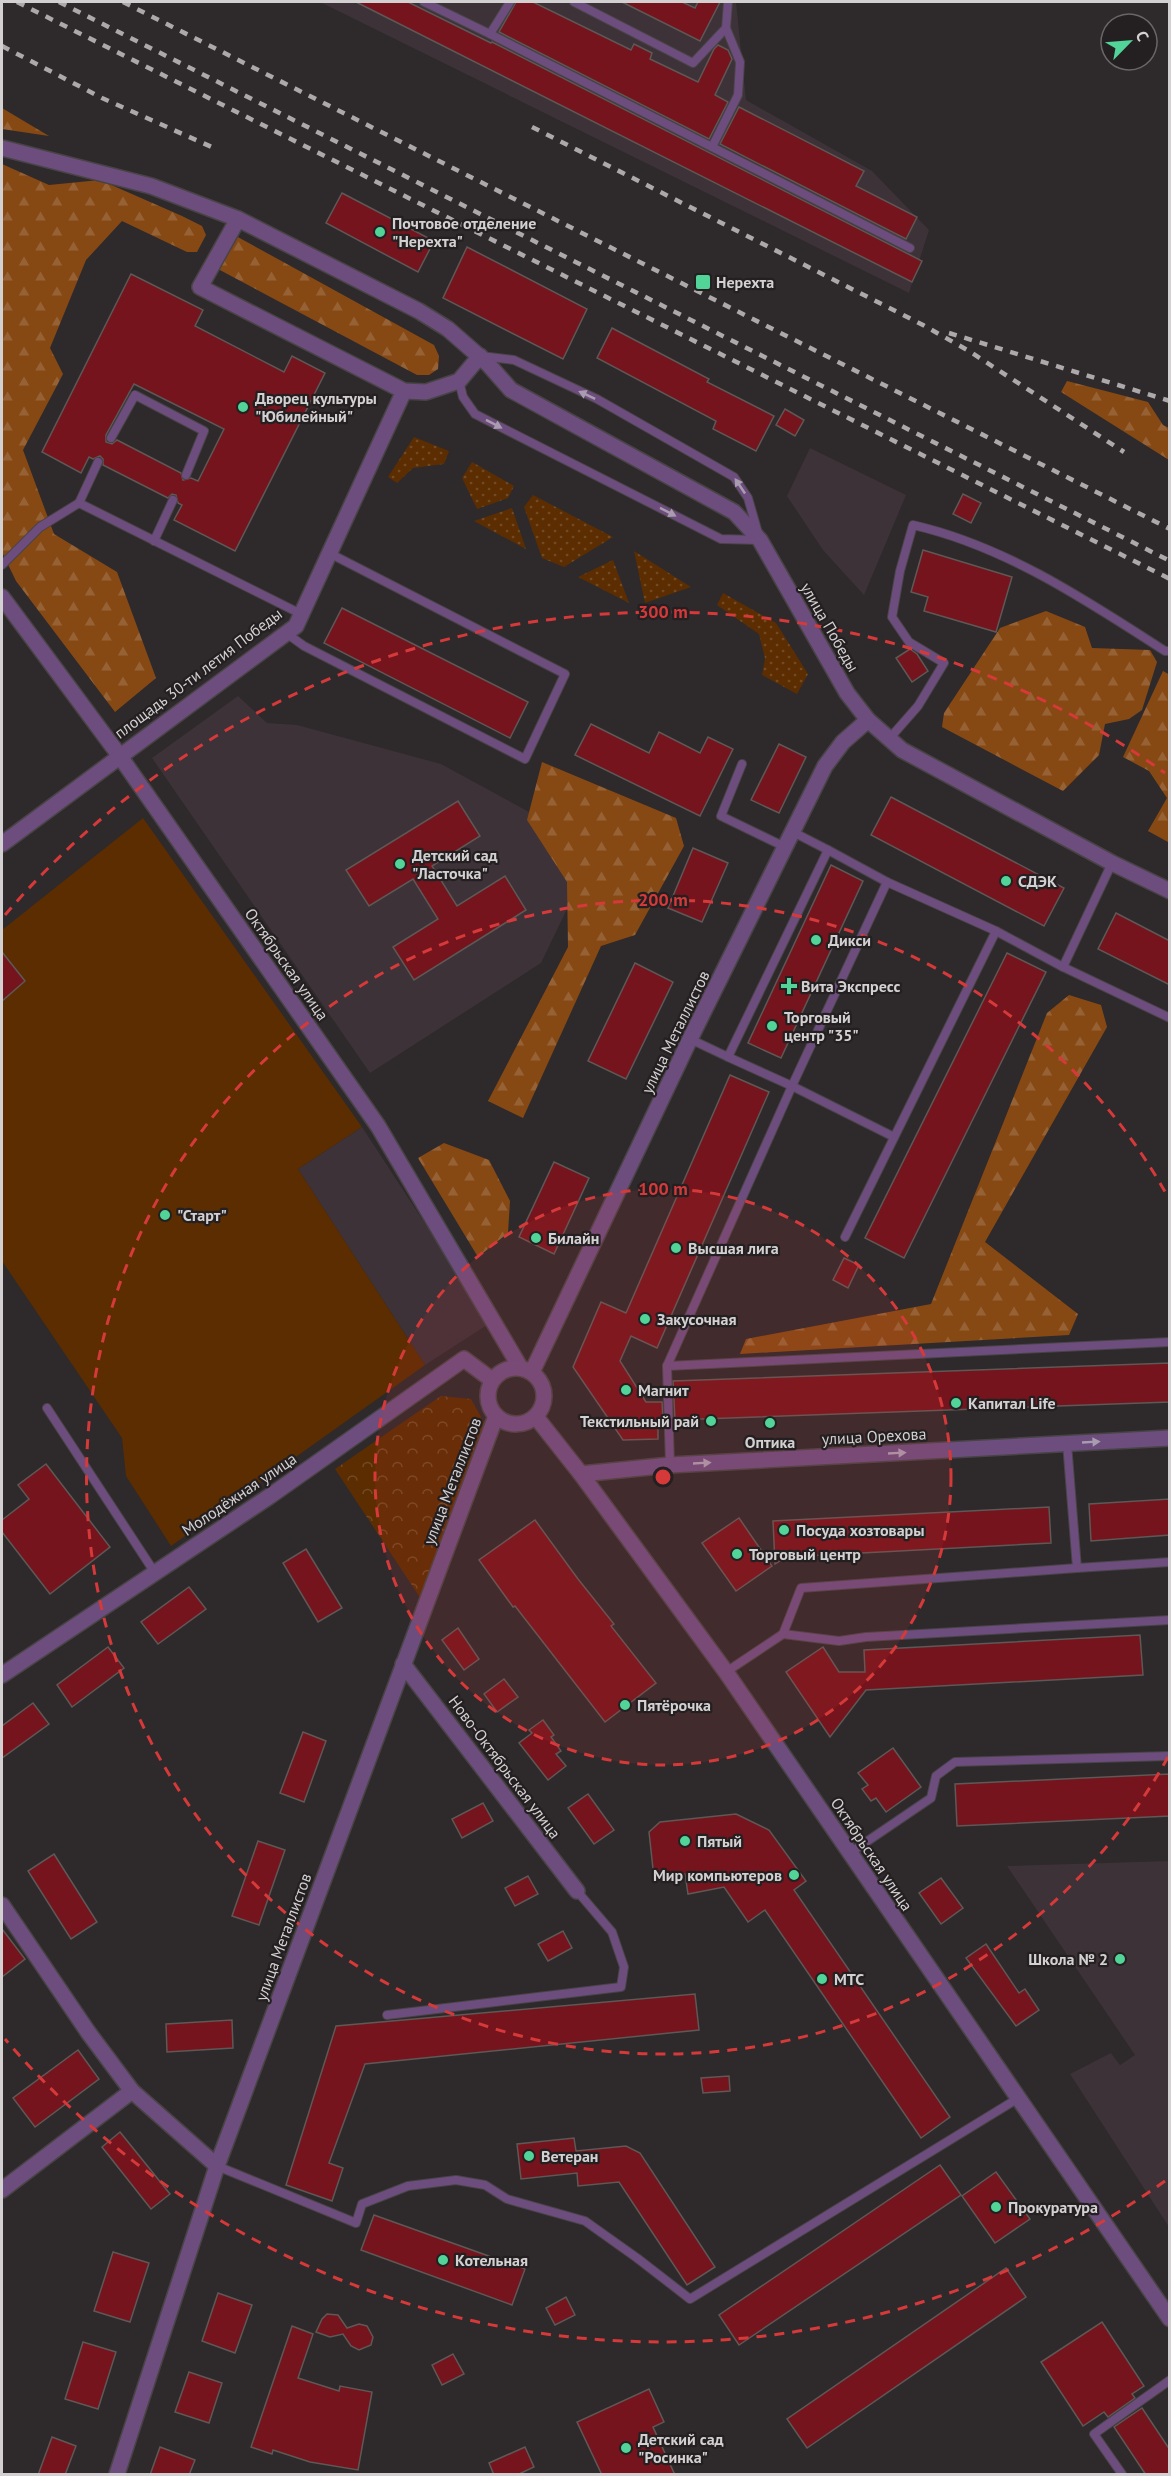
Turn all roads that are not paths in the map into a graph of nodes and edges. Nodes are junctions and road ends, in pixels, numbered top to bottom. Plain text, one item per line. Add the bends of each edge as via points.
1 (424, 2) edge
2 (510, 2) edge
3 (574, 2) edge
4 (728, 2) edge
5 (726, 28) junction
6 (490, 34) junction
7 (712, 147) junction
8 (2, 148) edge
9 (238, 219) junction
10 (909, 248) dead end
11 (480, 356) junction
12 (459, 381) junction
13 (404, 391) junction
14 (111, 438) dead end
15 (98, 462) dead end
16 (186, 476) dead end
17 (173, 500) dead end
18 (79, 503) junction
19 (760, 540) junction
20 (154, 541) junction
21 (329, 553) junction
22 (2, 565) edge
23 (2, 597) edge
24 (301, 614) junction
25 (286, 633) junction
26 (1170, 651) edge
27 (868, 720) junction
28 (889, 739) junction
29 (119, 755) junction
30 (742, 764) dead end
31 (793, 832) junction
32 (2, 844) edge
33 (786, 848) junction
34 (828, 850) junction
35 (1112, 863) junction
36 (887, 882) junction
37 (1170, 891) edge
38 (996, 931) junction
39 (1063, 967) junction
40 (1170, 1018) edge
41 (690, 1039) junction
42 (728, 1058) junction
43 (792, 1086) junction
44 (894, 1137) junction
45 (845, 1237) dead end
46 (1170, 1342) edge
47 (667, 1366) junction
48 (526, 1370) junction
49 (492, 1380) junction
50 (47, 1408) dead end
51 (496, 1416) junction
52 (536, 1417) junction
53 (1170, 1438) edge
54 (1067, 1443) junction
55 (670, 1465) junction
56 (581, 1474) junction
57 (1170, 1562) edge
58 (1077, 1568) junction
59 (155, 1573) junction
60 (1170, 1620) edge
61 (783, 1634) junction
62 (403, 1664) junction
63 (726, 1672) junction
64 (2, 1675) edge
65 (1170, 1756) edge
66 (850, 1854) junction
67 (577, 1892) joint
68 (2, 1905) edge
69 (387, 2015) dead end
70 (132, 2091) junction
71 (1017, 2100) junction
72 (217, 2166) junction
73 (2, 2190) edge
74 (1170, 2319) edge
75 (1170, 2380) edge
76 (117, 2475) edge
77 (1122, 2475) edge

1 - 6 lane
2 - 6 lane
3 - 5 lane via 693,63
4 - 5 lane
5 - 7 lane via 740,62 738,95
6 - 7 lane
7 - 10 lane
8 - 9 street, улица Победы via 151,186
9 - 11 street, улица Победы via 419,311
9 - 13 street via 200,287
11 - 12 street
11 - 19 street, улица Победы via 511,390 734,513
19 -> 11 lane via 748,498 734,477 587,394 514,360
12 - 13 street via 426,392
12 -> 19 lane via 463,397 475,414 721,539
13 - 21 street, площадь 30-ти летия Победы
14 - 16 lane via 135,395 204,431
15 - 18 lane
17 - 20 lane
18 - 20 lane
18 - 22 lane via 40,527
19 - 27 street, улица Победы via 847,693
20 - 24 lane
21 - 24 street, площадь 30-ти летия Победы
21 - 25 lane via 565,674 525,759 304,646
23 - 29 street, Октябрьская улица
24 - 25 street, площадь 30-ти летия Победы via 296,626
25 - 29 street, площадь 30-ти летия Победы
26 - 28 lane via 1081,596 1009,558 940,531 913,525 892,616 909,642 944,663 918,706
27 - 28 street, улица Победы
27 - 31 street, улица Металлистов via 843,742 825,766
28 - 35 street, улица Победы via 902,750
29 - 32 street, площадь 30-ти летия Победы
29 - 48 street, Октябрьская улица via 378,1126
30 - 33 lane via 721,816
31 - 33 street, улица Металлистов
31 - 34 lane
33 - 41 street, улица Металлистов
34 - 36 lane
34 - 42 lane
35 - 37 street, улица Победы
35 - 39 lane
36 - 38 lane
36 - 43 lane
38 - 39 lane
38 - 44 lane
39 - 40 lane
41 - 42 lane
41 - 48 street, улица Металлистов
42 - 43 lane
43 - 44 lane
43 - 47 lane
44 - 45 lane
46 - 47 lane
47 - 55 lane
48 - 49 street via 504,1370
48 - 52 street via 538,1378 545,1394
49 - 51 street via 488,1399
49 - 59 street, Молодёжная улица via 464,1359
50 - 59 lane
51 - 52 street via 511,1424
51 - 62 street, улица Металлистов
52 - 56 street, Октябрьская улица
54 -> 53 street, улица Орехова
55 -> 54 street, улица Орехова
54 - 58 lane
55 - 56 street, улица Орехова
56 - 63 street, Октябрьская улица
57 - 58 lane
58 - 61 lane via 801,1588
59 - 64 street, Молодёжная улица
60 - 61 lane via 839,1641
61 - 63 lane
62 - 67 street, Ново-Октябрьская улица
62 - 72 street, улица Металлистов
63 - 66 street, Октябрьская улица
65 - 66 lane via 955,1762 936,1776 931,1798
66 - 71 street, Октябрьская улица
67 - 69 lane via 612,1932 624,1967 621,1987
68 - 70 street
70 - 72 street
70 - 73 street
71 - 72 lane via 690,2300 585,2221 507,2199 485,2185 456,2180 408,2186 362,2204 356,2223
71 - 74 street, Октябрьская улица
72 - 76 street, улица Металлистов
75 - 77 lane via 1094,2434

